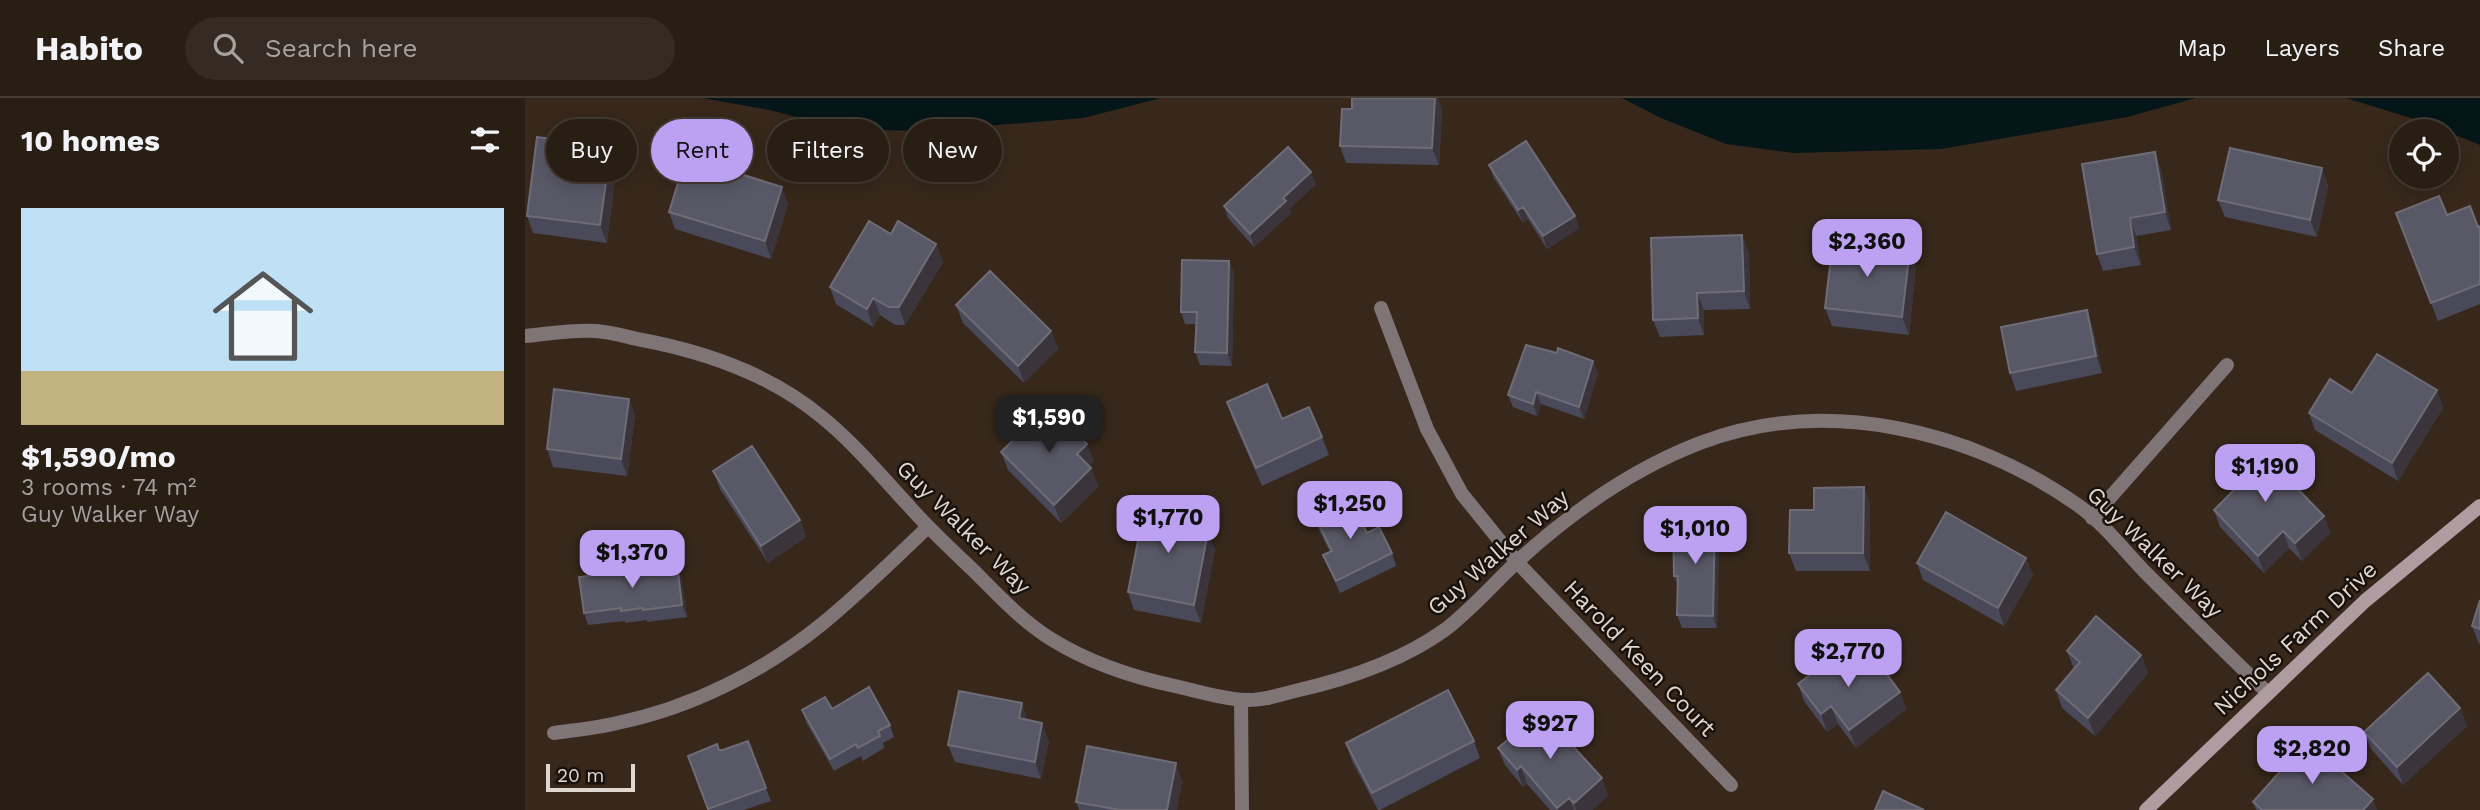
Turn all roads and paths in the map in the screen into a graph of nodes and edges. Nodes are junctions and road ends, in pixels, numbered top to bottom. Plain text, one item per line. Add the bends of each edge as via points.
1 (1381, 308) dead end
2 (525, 336) edge
3 (2227, 365) dead end
4 (2480, 506) edge
5 (2092, 518) junction
6 (928, 527) junction
7 (1517, 562) junction
8 (2268, 693) junction
9 (1241, 700) junction
10 (554, 733) dead end
11 (1731, 785) dead end
12 (1242, 810) edge
13 (2146, 810) edge

1 - 7 street, Harold Keen Court via 1433,440 1462,494
2 - 6 street, Guy Walker Way via 596,331 663,345 757,374 824,418
3 - 5 street
4 - 8 street, Nichols Farm Drive via 2365,601
5 - 7 street, Guy Walker Way via 2041,481 1959,443 1869,424 1813,421 1752,428 1658,460 1599,494
5 - 8 street, Guy Walker Way
6 - 9 street, Guy Walker Way via 1049,638 1129,675
6 - 10 street via 821,625 745,675 659,712
7 - 9 street, Guy Walker Way via 1443,631 1410,651 1363,673 1322,685
7 - 11 street, Harold Keen Court
8 - 13 street, Nichols Farm Drive
9 - 12 street

